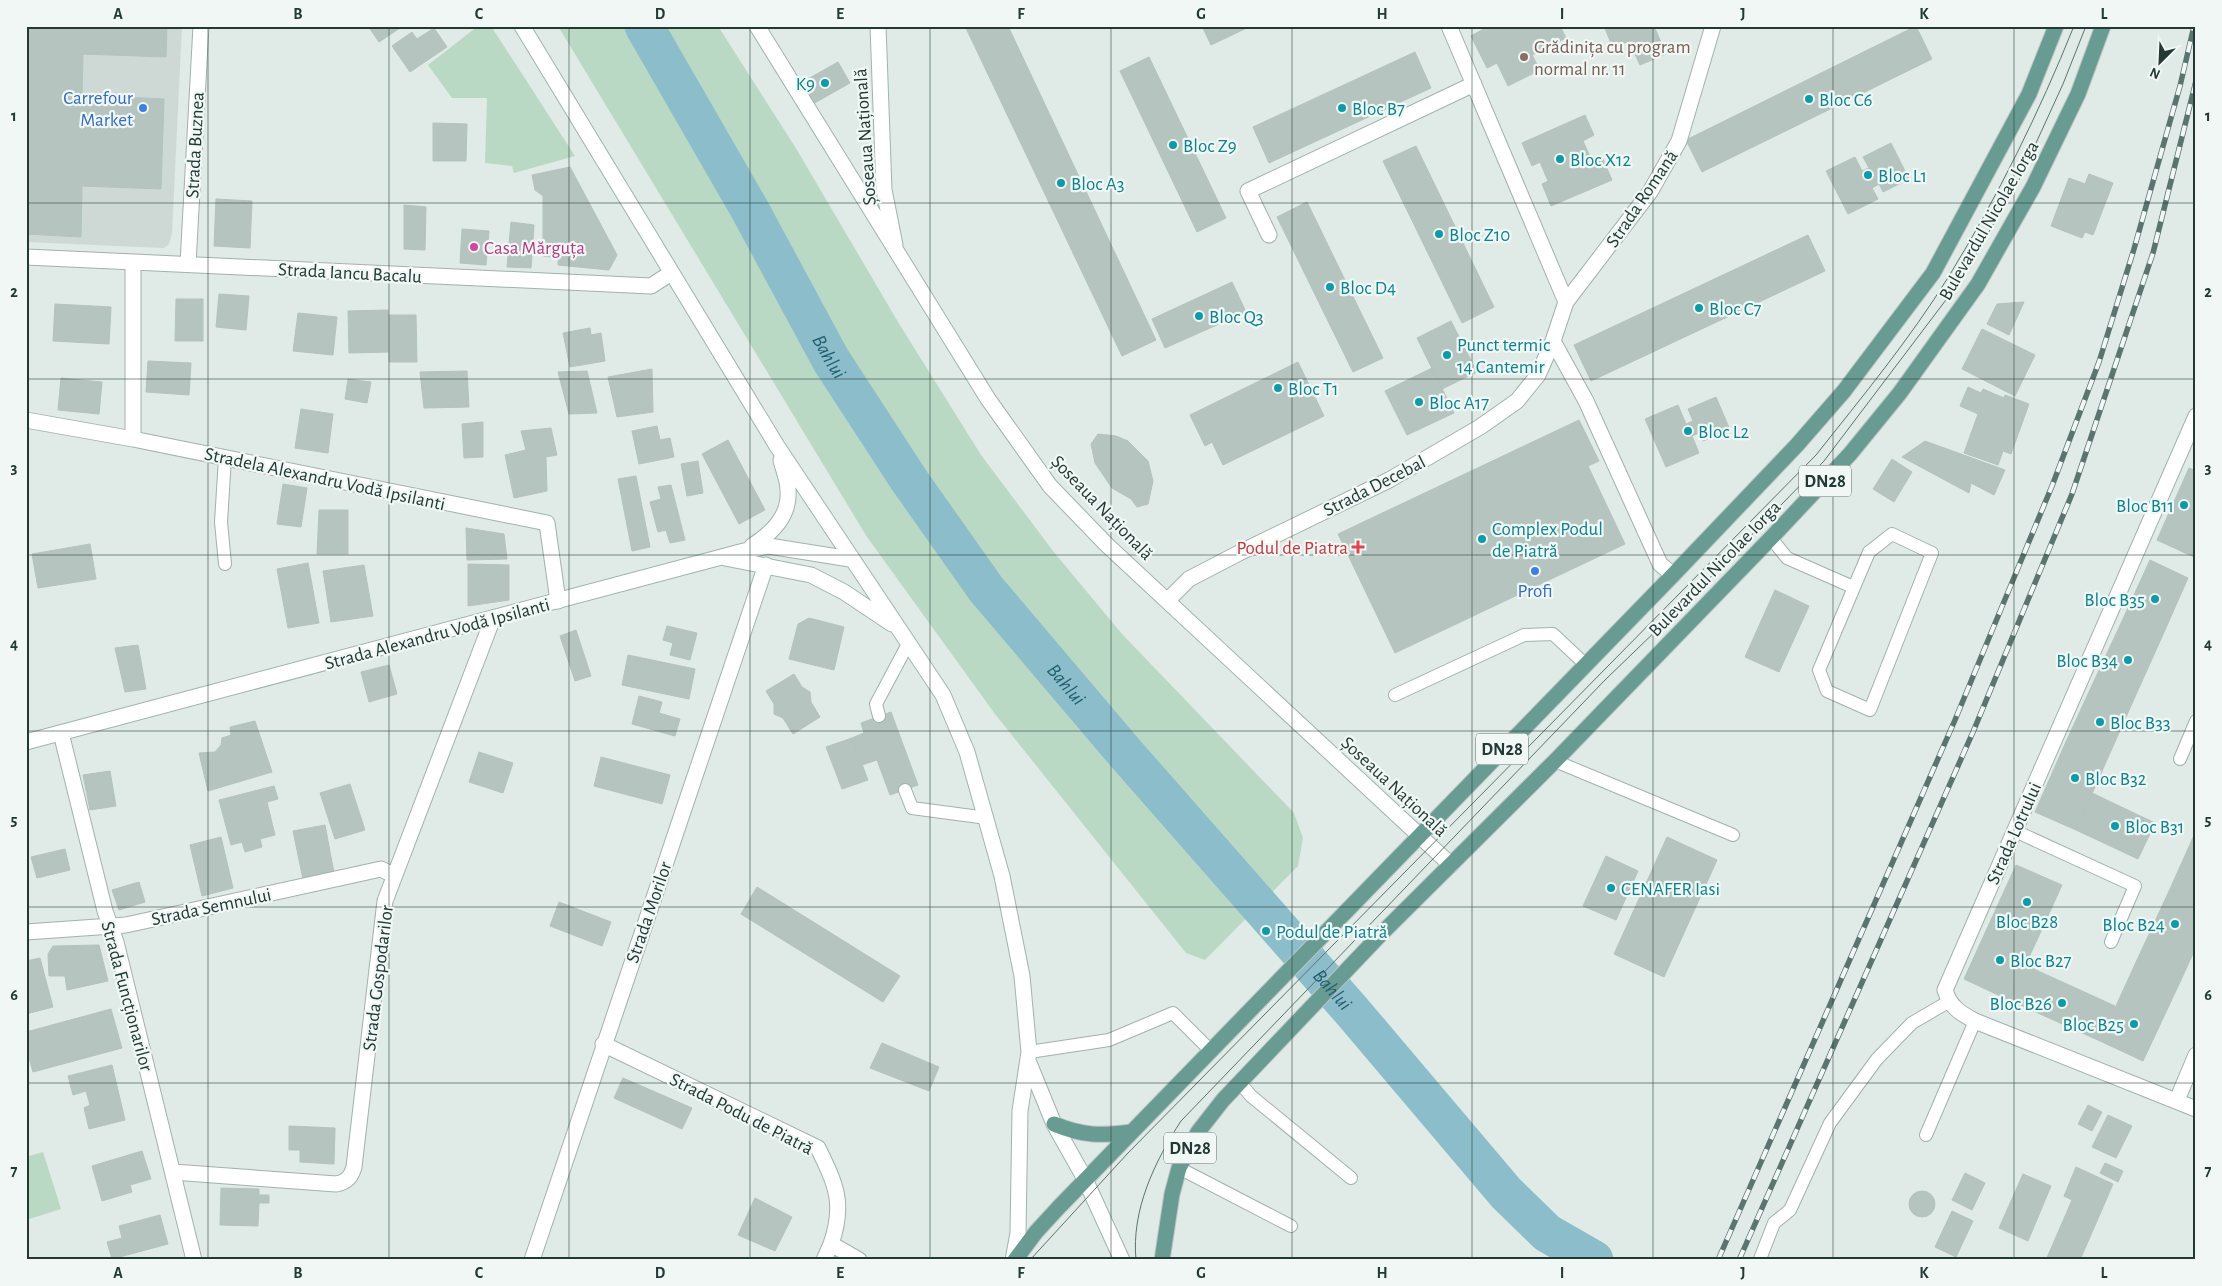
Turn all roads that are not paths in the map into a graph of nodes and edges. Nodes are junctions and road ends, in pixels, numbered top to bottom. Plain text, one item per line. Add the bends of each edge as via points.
1 (201, 26) edge
2 (522, 26) edge
3 (757, 26) edge
4 (878, 26) edge
5 (1448, 26) edge
6 (1714, 26) edge
7 (2056, 26) edge
8 (2103, 26) edge
9 (1474, 84) junction
10 (1269, 235) dead end
11 (896, 254) junction
12 (26, 257) edge
13 (133, 262) junction
14 (188, 264) junction
15 (671, 273) junction
16 (1566, 302) junction
17 (1554, 342) junction
18 (2196, 416) edge
19 (26, 420) edge
20 (133, 439) junction
21 (777, 446) junction
22 (225, 458) junction
23 (1771, 538) junction
24 (744, 550) junction
25 (719, 557) junction
26 (850, 559) junction
27 (225, 564) dead end
28 (766, 565) junction
29 (1673, 575) junction
30 (1853, 587) junction
31 (1168, 600) junction
32 (558, 601) junction
33 (493, 618) junction
34 (905, 636) junction
35 (1586, 664) junction
36 (1395, 695) dead end
37 (879, 716) dead end
38 (2196, 721) edge
39 (61, 733) junction
40 (26, 742) edge
41 (2180, 758) dead end
42 (1555, 761) junction
43 (905, 790) dead end
44 (987, 818) junction
45 (2015, 831) junction
46 (1418, 835) junction
47 (1733, 835) dead end
48 (1450, 866) junction
49 (393, 875) junction
50 (110, 927) junction
51 (26, 932) edge
52 (2111, 942) dead end
53 (1948, 1002) junction
54 (1975, 1022) junction
55 (603, 1044) junction
56 (1211, 1051) junction
57 (2196, 1055) edge
58 (1029, 1057) junction
59 (1240, 1083) junction
60 (2177, 1100) junction
61 (2196, 1109) edge
62 (1054, 1124) junction
63 (1131, 1132) junction
64 (1926, 1135) dead end
65 (1180, 1168) junction
66 (173, 1172) junction
67 (1352, 1178) dead end
68 (1085, 1179) junction
69 (1291, 1226) dead end
70 (831, 1244) junction
71 (1760, 1259) edge
72 (194, 1260) edge
73 (532, 1260) edge
74 (824, 1260) edge
75 (859, 1260) edge
76 (1014, 1260) edge
77 (1122, 1260) edge
78 (1162, 1260) edge

1 - 14 street, Strada Buznea
2 - 15 street
3 - 11 street
4 - 11 street, Șoseaua Națională via 884,190
5 - 9 street
6 - 16 street, Strada Romană via 1679,141 1650,192
7 - 29 main road, Bulevardul Nicolae Iorga / DN28 via 2029,94 1933,273 1883,342 1803,438
8 - 23 main road, Bulevardul Nicolae Iorga / DN28 via 2078,94 2038,178 1978,284 1899,394 1850,454
9 - 10 street via 1248,191
9 - 16 street
11 - 31 street, Șoseaua Națională via 988,399 1050,486 1107,545
12 - 13 street, Strada Iancu Bacalu
13 - 14 street, Strada Iancu Bacalu
13 - 20 street
14 - 15 street, Strada Iancu Bacalu via 651,286
15 - 21 street
16 - 17 street, Strada Decebal
17 - 29 street via 1586,401 1660,564
17 - 31 street, Strada Decebal via 1538,375 1516,401 1480,427 1389,480 1189,579
18 - 45 street, Strada Lotrului
19 - 20 street, Stradela Alexandru Vodă Ipsilanti
20 - 22 street, Stradela Alexandru Vodă Ipsilanti
21 - 24 street via 789,490 784,513 771,533
21 - 26 street
22 - 27 lane via 221,522
22 - 32 street, Stradela Alexandru Vodă Ipsilanti via 547,523
23 - 30 lane via 1787,558
23 - 42 main road, Bulevardul Nicolae Iorga / DN28
24 - 25 street, Strada Alexandru Vodă Ipsilanti
24 - 26 street, Strada Alexandru Vodă Ipsilanti via 769,546
25 - 28 street
25 - 32 street, Strada Alexandru Vodă Ipsilanti
26 - 34 street
28 - 34 street via 812,575 844,592
28 - 55 street, Strada Morilor
29 - 35 main road, Bulevardul Nicolae Iorga / DN28
30 - 30 lane via 1819,670 1827,691 1870,710 1932,552 1892,534 1869,552
31 - 46 street, Șoseaua Națională
32 - 33 street, Strada Alexandru Vodă Ipsilanti
33 - 39 street, Strada Alexandru Vodă Ipsilanti
33 - 49 street, Strada Gospodarilor
34 - 37 lane via 876,704
34 - 44 street via 943,694 967,752
35 - 36 lane via 1552,634 1524,635
35 - 46 main road, Bulevardul Nicolae Iorga / DN28
38 - 41 lane
39 - 40 street, Strada Alexandru Vodă Ipsilanti
39 - 50 street, Strada Funcționarilor
42 - 47 lane
42 - 48 main road, Bulevardul Nicolae Iorga / DN28
43 - 44 lane via 912,808
44 - 58 street via 1022,976
45 - 52 lane via 2135,886
45 - 53 street, Strada Lotrului via 1952,968 1945,990
46 - 48 street, Șoseaua Națională
46 - 56 main road, Bulevardul Nicolae Iorga / DN28
48 - 59 main road, Bulevardul Nicolae Iorga / DN28
49 - 50 street, Strada Semnului via 381,869
49 - 66 street, Strada Gospodarilor via 385,901 351,1176 336,1184
50 - 51 street, Strada Semnului
50 - 66 street, Strada Funcționarilor
53 - 54 street
53 - 71 lane via 1912,1023 1877,1059 1830,1123 1790,1210 1774,1222
54 - 60 street
54 - 64 lane
55 - 70 street, Strada Podu de Piatră via 818,1148 835,1184 838,1222
55 - 73 street, Strada Morilor
56 - 58 lane via 1173,1012 1109,1040
56 - 63 main road, DN28
57 - 60 street
58 - 62 street
58 - 76 street via 1020,1111 1018,1233
59 - 65 main road, DN28 via 1198,1132
59 - 67 lane via 1251,1096
60 - 61 street
62 - 63 main road via 1076,1133 1096,1136
62 - 68 street
63 - 68 main road, DN28
65 - 69 lane
65 - 78 main road, DN28 via 1172,1194
66 - 72 street, Strada Funcționarilor
68 - 76 main road, DN28
68 - 77 street
70 - 74 street, Strada Podu de Piatră
70 - 75 street

